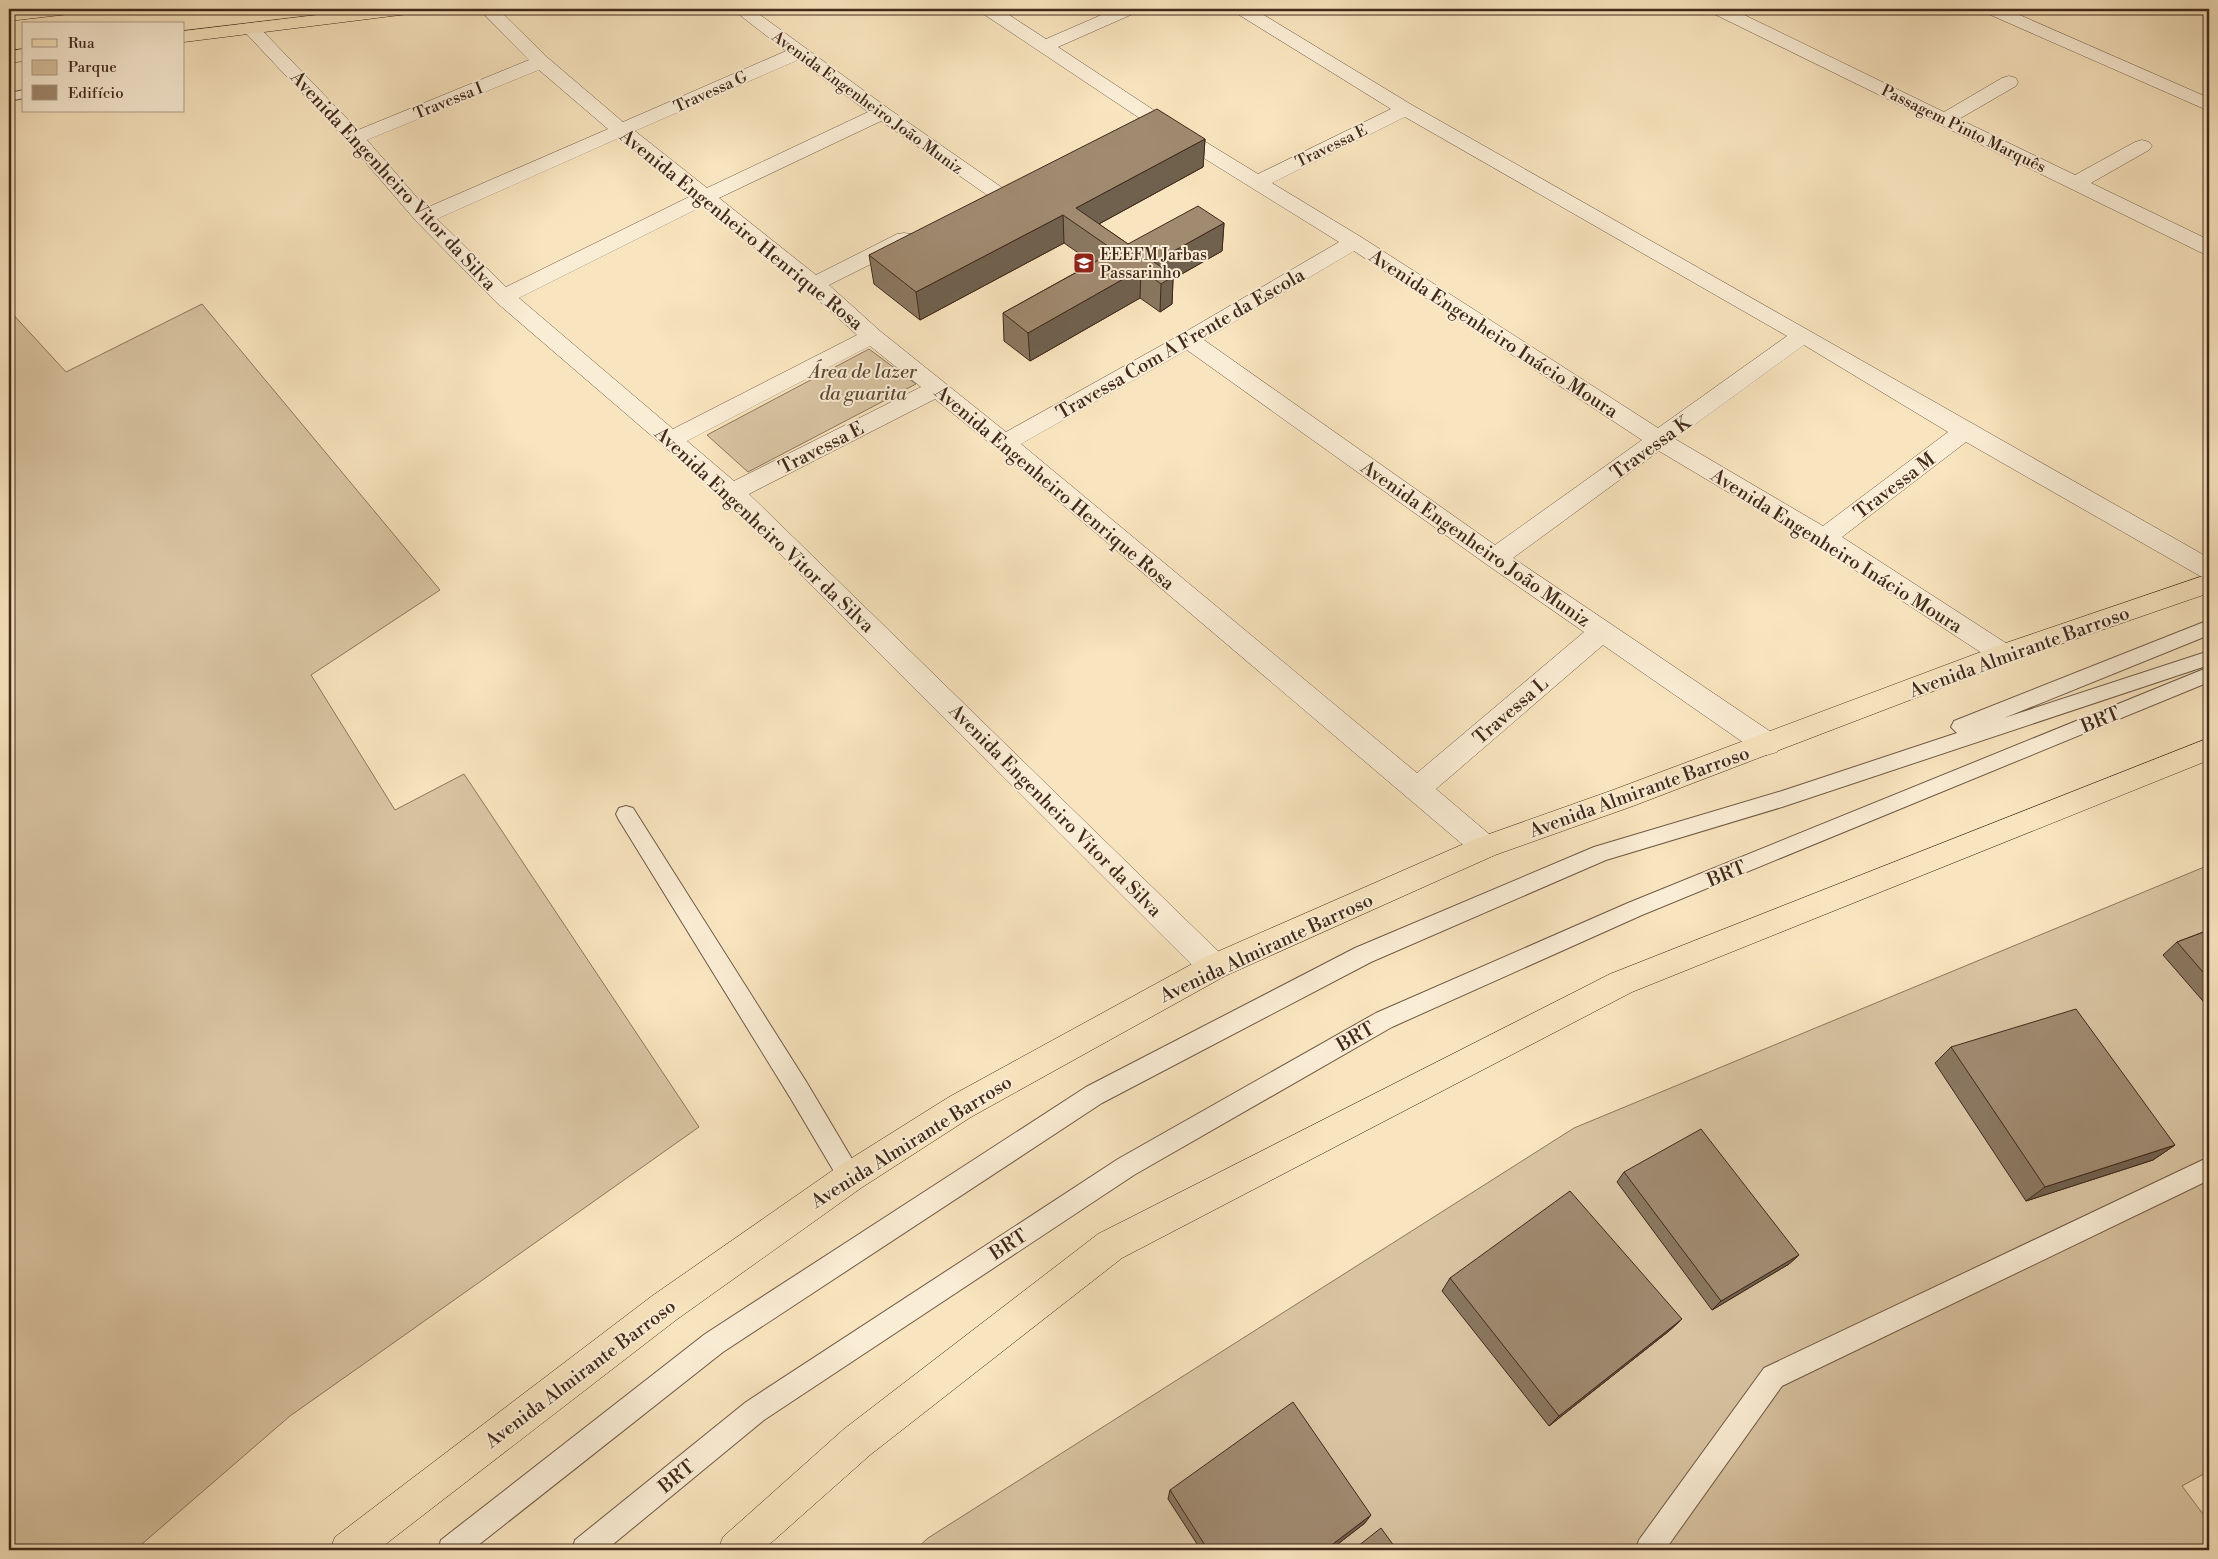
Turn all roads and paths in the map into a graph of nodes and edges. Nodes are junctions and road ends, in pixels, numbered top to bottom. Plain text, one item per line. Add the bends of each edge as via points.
1 (69, 9) edge
2 (408, 9) edge
3 (488, 9) edge
4 (741, 9) edge
5 (988, 9) edge
6 (1129, 9) edge
7 (1242, 9) edge
8 (1718, 9) edge
9 (1992, 9) edge
10 (9, 16) edge
11 (251, 29) junction
12 (185, 36) edge
13 (1046, 46) junction
14 (798, 53) junction
15 (22, 55) edge
16 (9, 56) edge
17 (541, 62) junction
18 (2009, 82) dead end
19 (22, 94) edge
20 (9, 97) edge
21 (2209, 106) edge
22 (1405, 109) junction
23 (882, 113) junction
24 (1944, 119) junction
25 (621, 130) junction
26 (355, 138) junction
27 (2142, 146) dead end
28 (1258, 182) junction
29 (2075, 183) junction
30 (996, 193) edge
31 (704, 197) junction
32 (424, 217) junction
33 (918, 232) edge
34 (1354, 242) junction
35 (2209, 248) edge
36 (814, 284) junction
37 (504, 297) junction
38 (1803, 335) junction
39 (872, 336) junction
40 (1188, 340) junction
41 (936, 388) junction
42 (1965, 431) junction
43 (672, 439) junction
44 (1659, 440) junction
45 (1005, 443) junction
46 (732, 492) junction
47 (1824, 538) junction
48 (1495, 558) junction
49 (2209, 569) edge
50 (2209, 583) edge
51 (2209, 627) edge
52 (1602, 631) junction
53 (2003, 654) junction
54 (2209, 658) edge
55 (2209, 674) edge
56 (1767, 744) junction
57 (2209, 749) edge
58 (1417, 790) junction
59 (1782, 799) junction
60 (626, 814) dead end
61 (1485, 847) junction
62 (1214, 967) junction
63 (2209, 1168) edge
64 (850, 1176) junction
65 (348, 1550) edge
66 (451, 1550) edge
67 (586, 1550) edge
68 (736, 1550) edge
69 (1649, 1550) edge

1 - 10 main road
2 - 11 main road
3 - 17 street, Avenida Engenheiro Henrique Rosa
4 - 14 street, Avenida Engenheiro João Muniz
5 - 13 street, Avenida Engenheiro Inácio Moura
6 - 13 street
7 - 22 street
8 - 24 street, Passagem Pinto Marquês
9 - 21 street
11 - 12 main road
11 - 26 street, Avenida Engenheiro Vitor da Silva
13 - 28 street, Avenida Engenheiro Inácio Moura via 1139,119
14 - 23 street, Avenida Engenheiro João Muniz
14 - 25 street, Travessa G
15 - 16 main road
17 - 25 street, Avenida Engenheiro Henrique Rosa
17 - 26 street, Travessa I
18 - 24 street
19 - 20 lane
22 - 28 street, Travessa E
22 - 38 street
23 - 30 street, Avenida Engenheiro João Muniz
23 - 31 street
24 - 29 street, Passagem Pinto Marquês
25 - 31 street, Avenida Engenheiro Henrique Rosa
25 - 32 street, Travessa G
26 - 32 street, Avenida Engenheiro Vitor da Silva
27 - 29 street
28 - 34 street, Avenida Engenheiro Inácio Moura
29 - 35 street, Passagem Pinto Marquês
31 - 36 street, Avenida Engenheiro Henrique Rosa
31 - 37 street
32 - 37 street, Avenida Engenheiro Vitor da Silva
33 - 36 street
34 - 40 street, Travessa Com A Frente da Escola
34 - 44 street, Avenida Engenheiro Inácio Moura
36 - 39 street, Avenida Engenheiro Henrique Rosa
37 - 43 street, Avenida Engenheiro Vitor da Silva
38 - 42 street
38 - 44 street, Travessa K
39 - 41 street, Avenida Engenheiro Henrique Rosa
39 - 43 street
40 - 45 street, Travessa Com A Frente da Escola
40 - 48 street, Avenida Engenheiro João Muniz
41 - 45 street, Avenida Engenheiro Henrique Rosa
41 - 46 street, Travessa E
42 - 47 street, Travessa M
42 - 49 street
43 - 46 street, Avenida Engenheiro Vitor da Silva
44 - 47 street, Avenida Engenheiro Inácio Moura
44 - 48 street, Travessa K
45 - 58 street, Avenida Engenheiro Henrique Rosa
46 - 62 street, Avenida Engenheiro Vitor da Silva
47 - 53 street, Avenida Engenheiro Inácio Moura
48 - 52 street, Avenida Engenheiro João Muniz
50 - 53 main road, Avenida Almirante Barroso
51 - 59 lane, BRT
52 - 56 street, Avenida Engenheiro João Muniz
52 - 58 street, Travessa L
53 - 56 main road, Avenida Almirante Barroso
54 - 59 lane, BRT
55 - 67 lane, BRT via 1635,909 1384,1020 1126,1167 755,1411
56 - 61 main road, Avenida Almirante Barroso
57 - 68 main road via 1621,983 1110,1246 857,1442
58 - 61 street, Avenida Engenheiro Henrique Rosa
59 - 66 lane, BRT via 1601,853 1382,948 1094,1095 714,1343
60 - 64 lane
61 - 62 main road, Avenida Almirante Barroso
62 - 64 main road, Avenida Almirante Barroso via 960,1107
63 - 69 lane via 1773,1377
64 - 65 main road, Avenida Almirante Barroso via 664,1308

